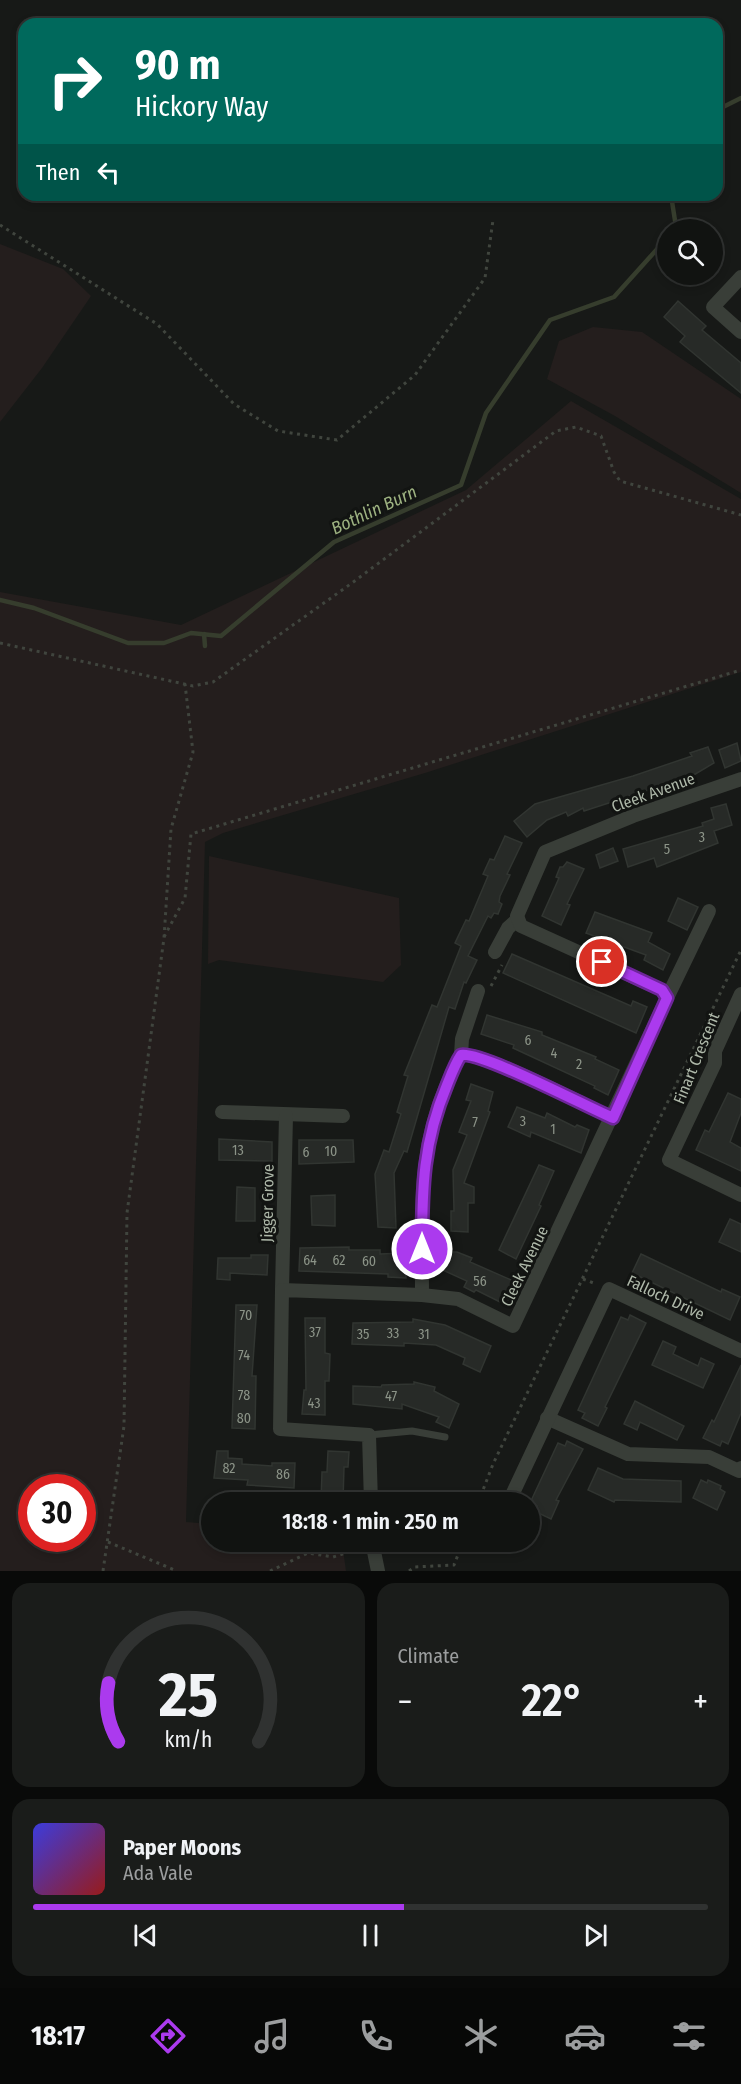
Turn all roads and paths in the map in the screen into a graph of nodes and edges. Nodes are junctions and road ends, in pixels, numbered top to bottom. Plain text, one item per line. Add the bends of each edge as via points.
1 (493, 220) dead end
2 (0, 225) edge
3 (741, 277) edge
4 (741, 332) edge
5 (741, 515) edge
6 (0, 643) edge
7 (741, 670) edge
8 (186, 684) junction
9 (741, 779) edge
10 (709, 911) dead end
11 (518, 919) junction
12 (164, 938) junction
13 (741, 950) edge
14 (495, 952) dead end
15 (478, 991) dead end
16 (741, 994) edge
17 (667, 998) junction
18 (461, 1055) junction
19 (222, 1112) dead end
20 (286, 1116) junction
21 (343, 1116) dead end
22 (613, 1118) junction
23 (741, 1195) edge
24 (282, 1290) junction
25 (422, 1294) junction
26 (741, 1351) edge
27 (547, 1418) junction
28 (369, 1435) junction
29 (445, 1437) dead end
30 (741, 1468) edge
31 (371, 1492) edge
32 (482, 1492) edge
33 (513, 1492) edge
34 (108, 1542) junction
35 (347, 1552) edge
36 (374, 1552) edge
37 (459, 1552) edge
38 (103, 1571) edge
39 (177, 1571) edge
40 (270, 1571) edge
41 (378, 1571) edge
42 (410, 1571) edge

1 - 2 path via 485,278 415,375 337,440 278,431 234,404 157,324
3 - 4 street via 713,308
5 - 8 path via 620,481 600,436 576,427 556,431 213,682
6 - 8 path
7 - 12 path via 191,834 184,898
8 - 12 path via 193,752 171,829
9 - 11 street, Cleek Avenue via 633,816 545,852
10 - 17 street, Cleek Avenue
11 - 14 street, Cleek Avenue via 508,928
11 - 17 street via 521,926 662,990
12 - 34 path via 127,1213 124,1426
13 - 32 path
15 - 18 street via 462,1039
16 - 23 street, Finart Crescent via 715,1051 715,1063 669,1160
17 - 22 street, Cleek Avenue
18 - 22 street via 489,1062
18 - 25 street via 441,1099 424,1163
19 - 20 street
20 - 21 street
20 - 24 street, Jigger Grove
22 - 25 street, Cleek Avenue via 513,1326 458,1299
24 - 25 street, Cleek Avenue
24 - 28 street via 280,1429
26 - 27 street, Falloch Drive via 609,1289
27 - 30 street via 628,1454 710,1457 739,1472
27 - 33 street, Falloch Drive
28 - 29 lane via 412,1431
28 - 31 street
34 - 38 path
34 - 39 path
35 - 40 path via 333,1557 308,1553
36 - 41 street
37 - 42 path via 454,1565 415,1566

